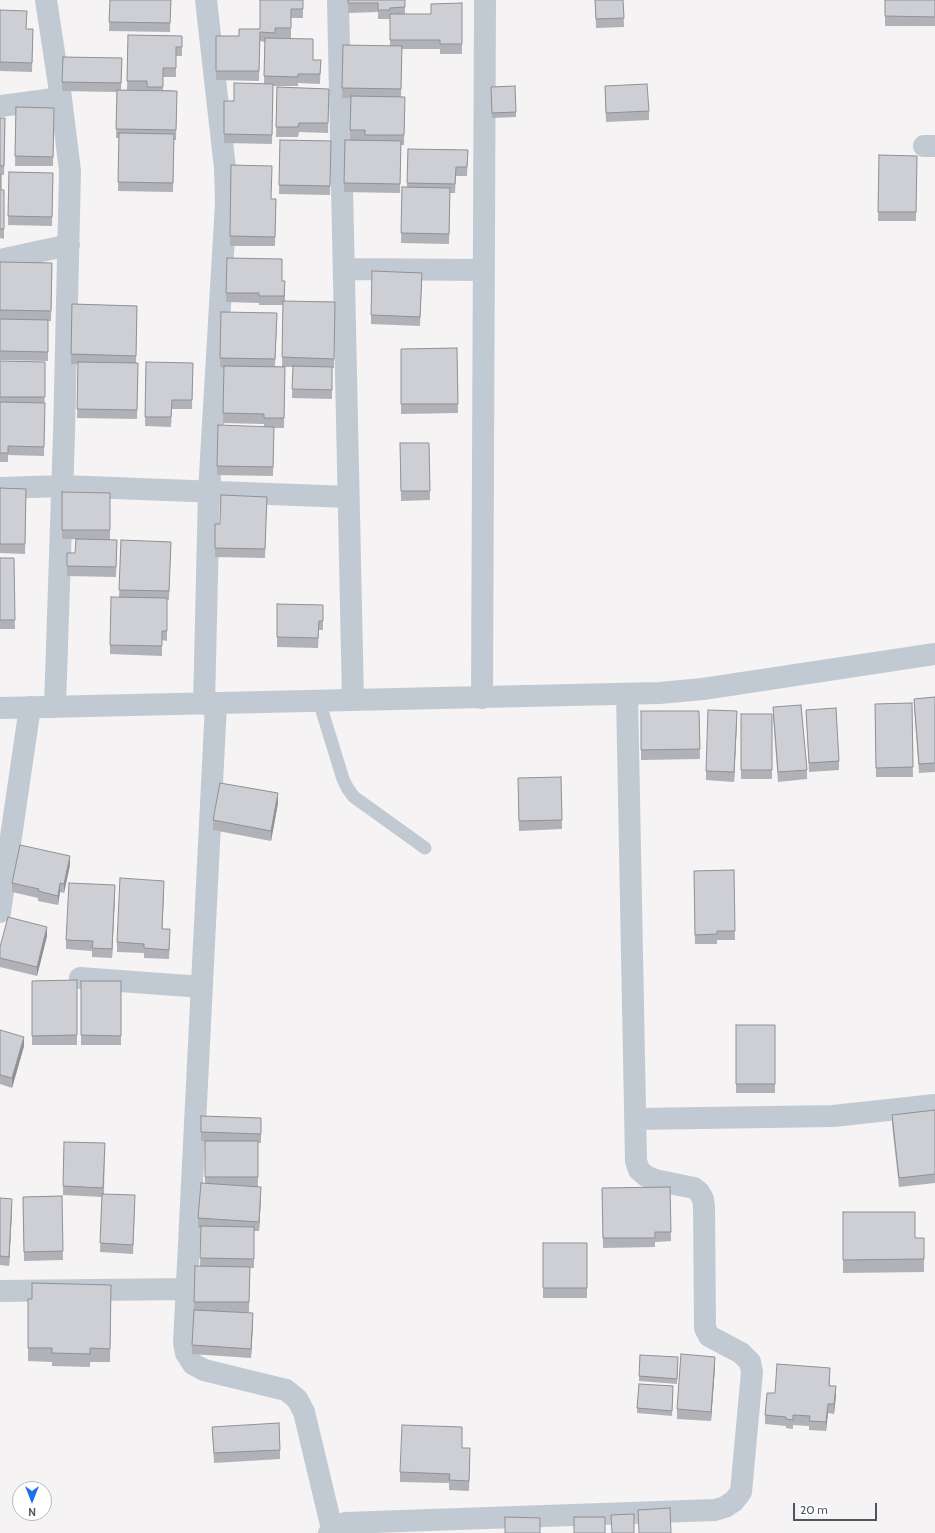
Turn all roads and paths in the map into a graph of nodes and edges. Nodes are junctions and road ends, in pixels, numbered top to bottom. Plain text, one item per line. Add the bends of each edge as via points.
1 (46, 0) edge
2 (206, 0) edge
3 (338, 0) edge
4 (485, 0) edge
5 (61, 98) junction
6 (0, 106) edge
7 (69, 245) junction
8 (0, 260) edge
9 (344, 269) junction
10 (484, 270) junction
11 (62, 486) junction
12 (0, 488) edge
13 (209, 492) junction
14 (348, 497) junction
15 (935, 654) edge
16 (627, 694) junction
17 (482, 698) junction
18 (353, 700) junction
19 (319, 701) junction
20 (210, 704) junction
21 (30, 707) junction
22 (55, 707) junction
23 (0, 708) edge
24 (425, 848) dead end
25 (1, 903) edge
26 (80, 978) dead end
27 (202, 987) junction
28 (935, 1105) edge
29 (635, 1119) junction
30 (187, 1289) junction
31 (0, 1291) edge
32 (331, 1531) edge

1 - 5 street
2 - 13 street via 226,188
3 - 9 street
4 - 10 street
5 - 6 street
5 - 7 street via 70,171
7 - 8 street
7 - 11 street
9 - 10 street
9 - 14 street
10 - 17 street
11 - 12 street
11 - 13 street
11 - 22 street
13 - 14 street
13 - 20 street
14 - 18 street
15 - 16 street via 703,689
16 - 17 street
16 - 29 street
17 - 18 street
18 - 19 street
19 - 20 street
19 - 24 lane via 348,789 354,797
20 - 22 street
20 - 27 street
21 - 22 street
21 - 23 street
21 - 25 street
26 - 27 street
27 - 30 street
28 - 29 street via 833,1116
29 - 32 street via 636,1161 639,1170 655,1180 694,1188 703,1199 705,1328 709,1336 741,1353 750,1362 752,1372 741,1492 734,1501 715,1510 345,1523
30 - 31 street
30 - 32 street via 184,1344 193,1364 204,1370 286,1390 297,1399 304,1412

